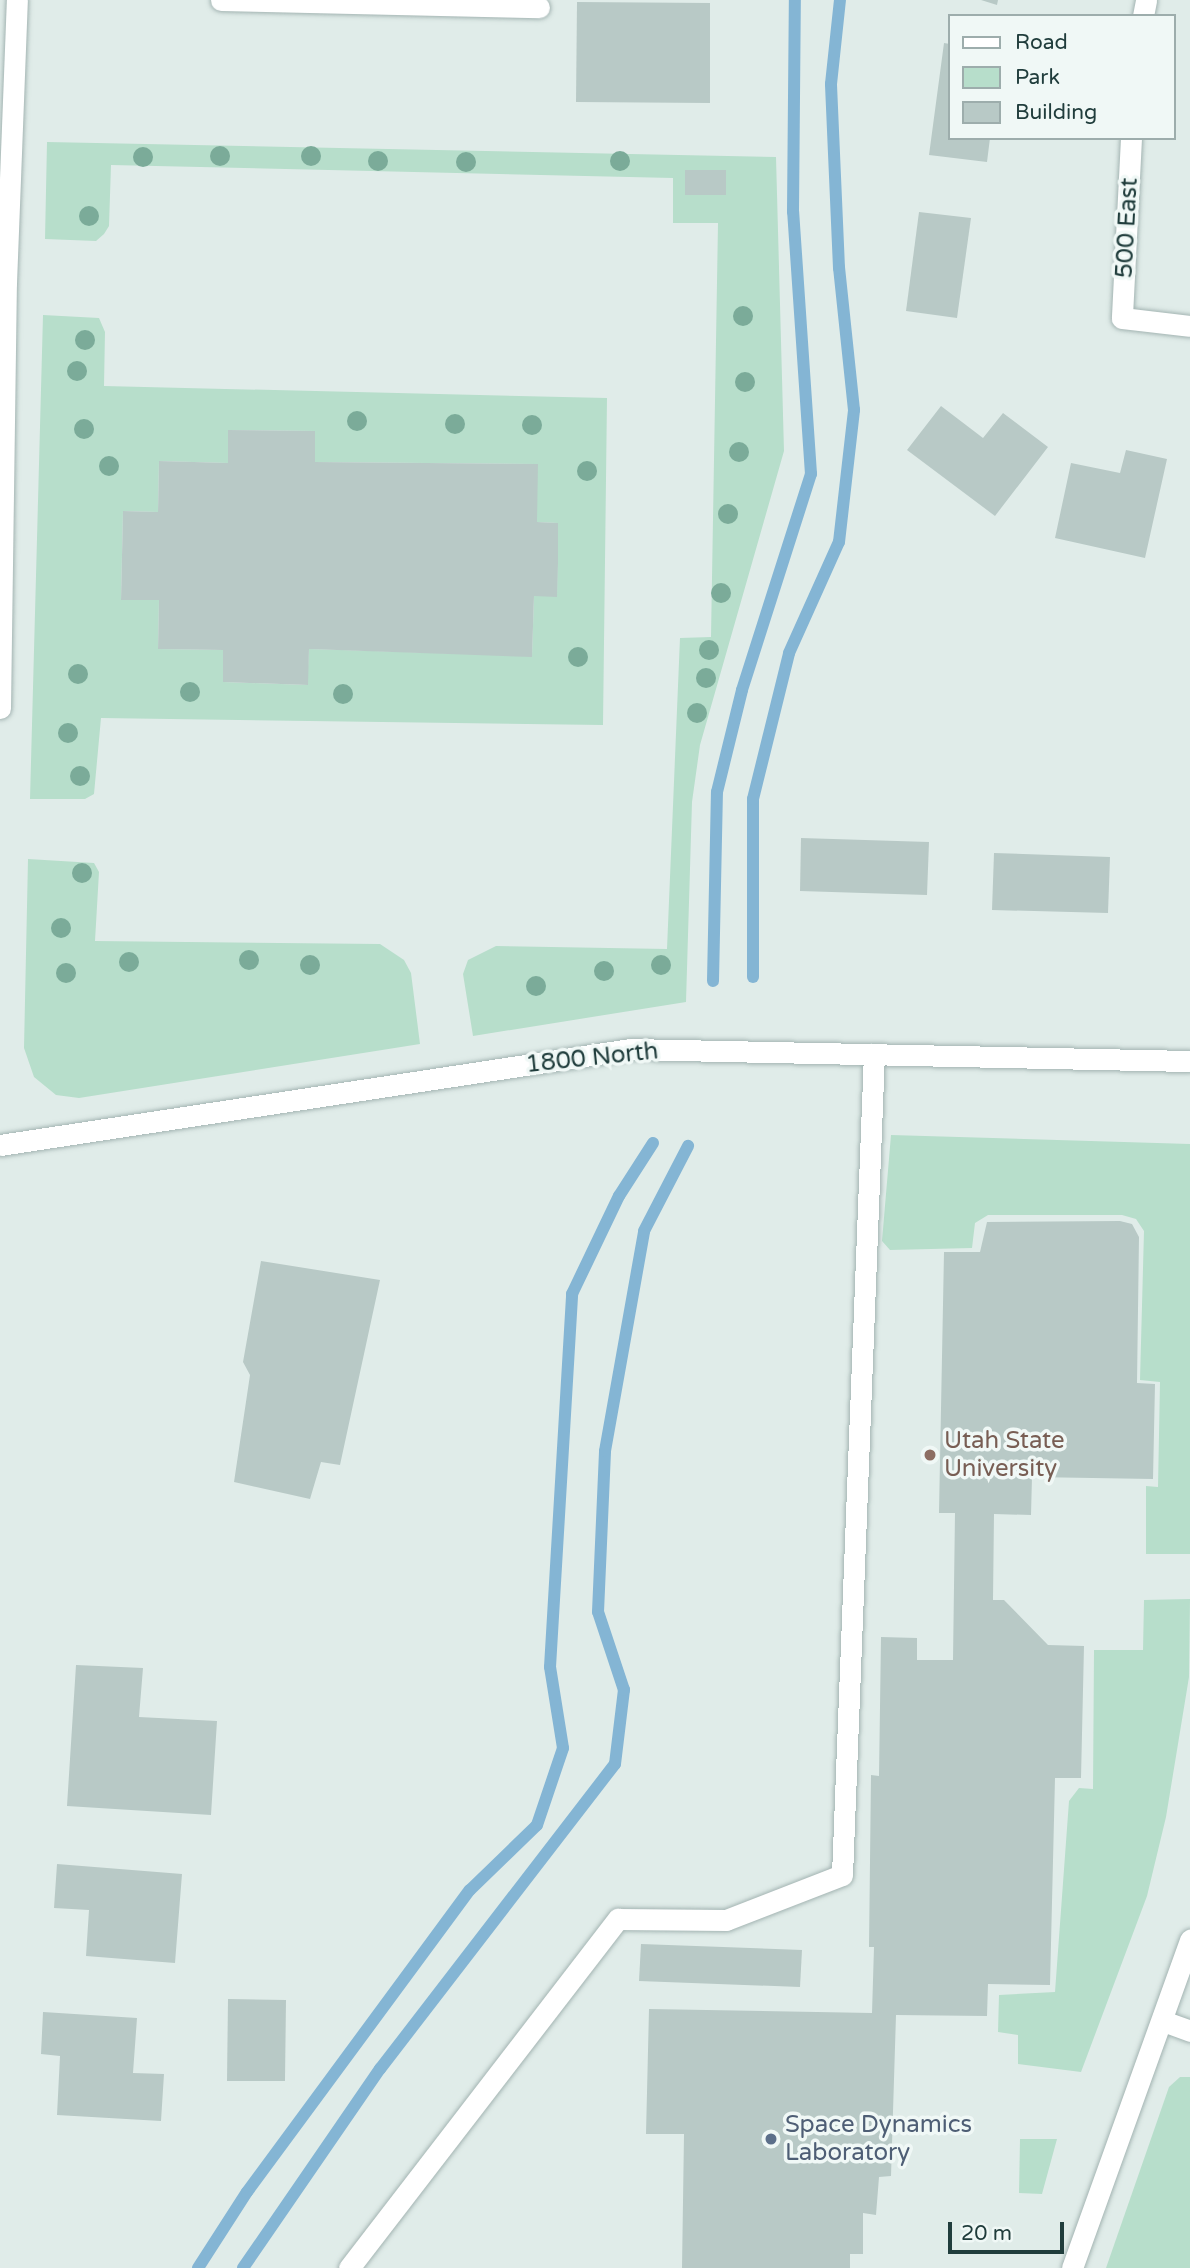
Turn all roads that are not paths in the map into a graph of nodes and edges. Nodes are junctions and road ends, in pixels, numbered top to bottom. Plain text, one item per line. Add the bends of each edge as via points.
1 (17, 0) edge
2 (221, 0) edge
3 (539, 7) dead end
4 (1131, 140) edge
5 (1190, 326) edge
6 (0, 708) edge
7 (874, 1054) junction
8 (1190, 1061) edge
9 (0, 1145) edge
10 (1190, 1940) edge
11 (1163, 2021) junction
12 (1190, 2031) edge
13 (349, 2268) edge
14 (1072, 2268) edge

1 - 6 street via 6,283
2 - 3 street
4 - 5 street, 500 East via 1122,318
7 - 8 street, 1800 North
7 - 9 street, 1800 North via 630,1049
7 - 13 street via 842,1875 726,1920 618,1919
10 - 11 street
11 - 12 street
11 - 14 street

